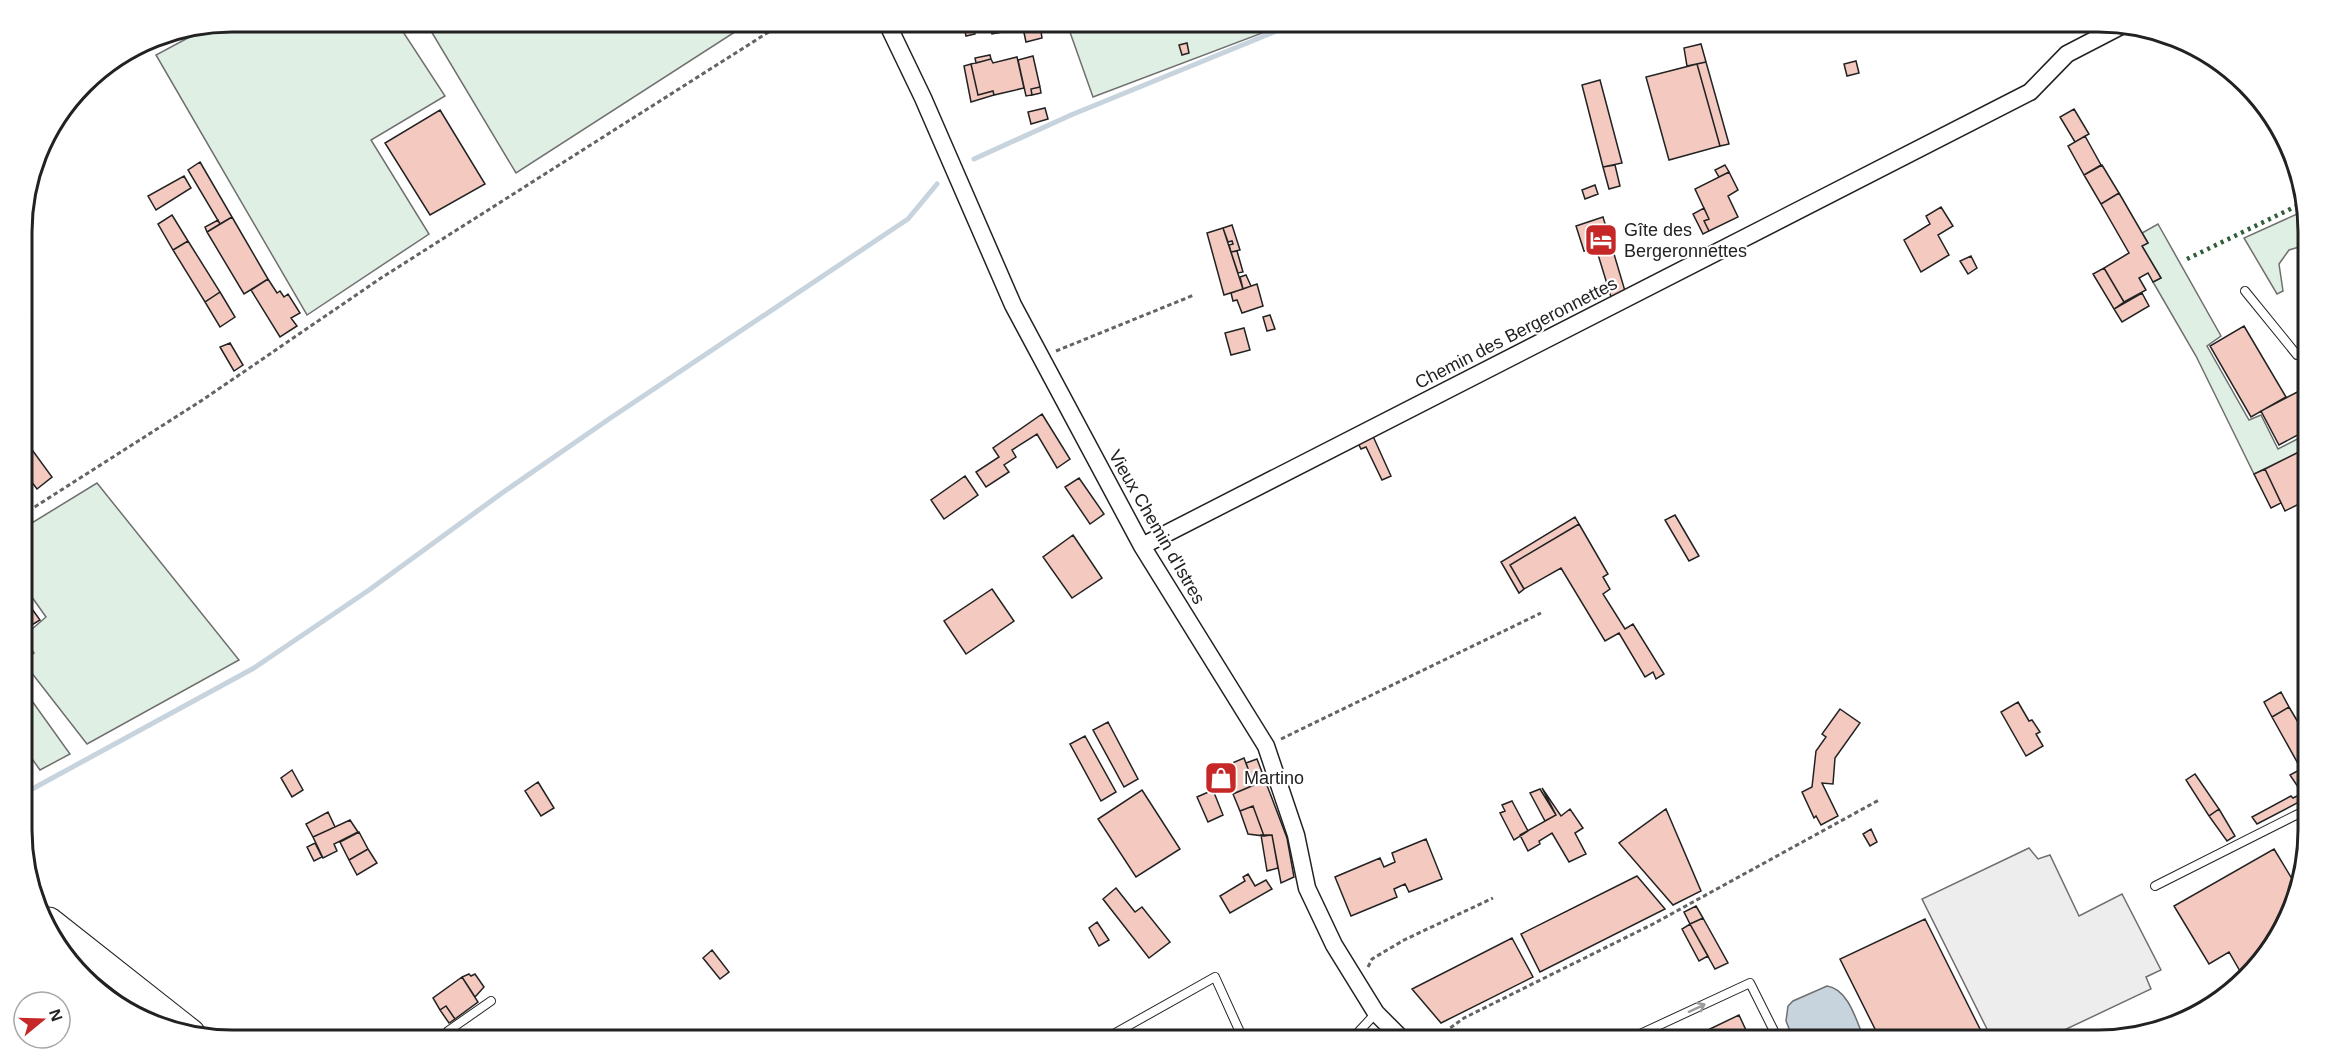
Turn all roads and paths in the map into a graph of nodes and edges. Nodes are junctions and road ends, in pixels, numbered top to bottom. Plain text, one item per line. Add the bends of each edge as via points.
1 (769, 32) edge
2 (891, 32) edge
3 (2109, 32) edge
4 (2245, 291) dead end
5 (1194, 295) dead end
6 (2298, 355) edge
7 (1041, 357) junction
8 (32, 509) edge
9 (1142, 546) junction
10 (1541, 613) dead end
11 (1266, 746) junction
12 (1879, 800) dead end
13 (2298, 814) edge
14 (2155, 886) dead end
15 (1492, 898) dead end
16 (56, 927) edge
17 (1360, 985) junction
18 (491, 1001) dead end
19 (1376, 1014) junction
20 (177, 1023) edge
21 (449, 1030) edge
22 (1121, 1030) edge
23 (1239, 1030) edge
24 (1361, 1030) edge
25 (1393, 1030) edge
26 (1447, 1030) edge
27 (1648, 1030) edge
28 (1774, 1030) edge

1 - 8 path via 381,278 204,399
2 - 7 street, Vieux Chemin d'Istres via 1013,305
3 - 9 street, Chemin des Bergeronnettes via 2067,54 2030,92
4 - 6 lane
5 - 7 path
7 - 9 street, Vieux Chemin d'Istres
9 - 11 street, Vieux Chemin d'Istres
10 - 11 path
11 - 17 street, Vieux Chemin d'Istres via 1296,835 1307,888 1334,945
12 - 26 path via 1653,924 1464,1018
13 - 14 lane
15 - 17 path via 1372,959
16 - 20 main road
17 - 19 street, Vieux Chemin d'Istres
18 - 21 lane
19 - 24 lane
19 - 25 street, Vieux Chemin d'Istres
22 - 23 lane via 1215,977
27 -> 28 lane via 1750,983

